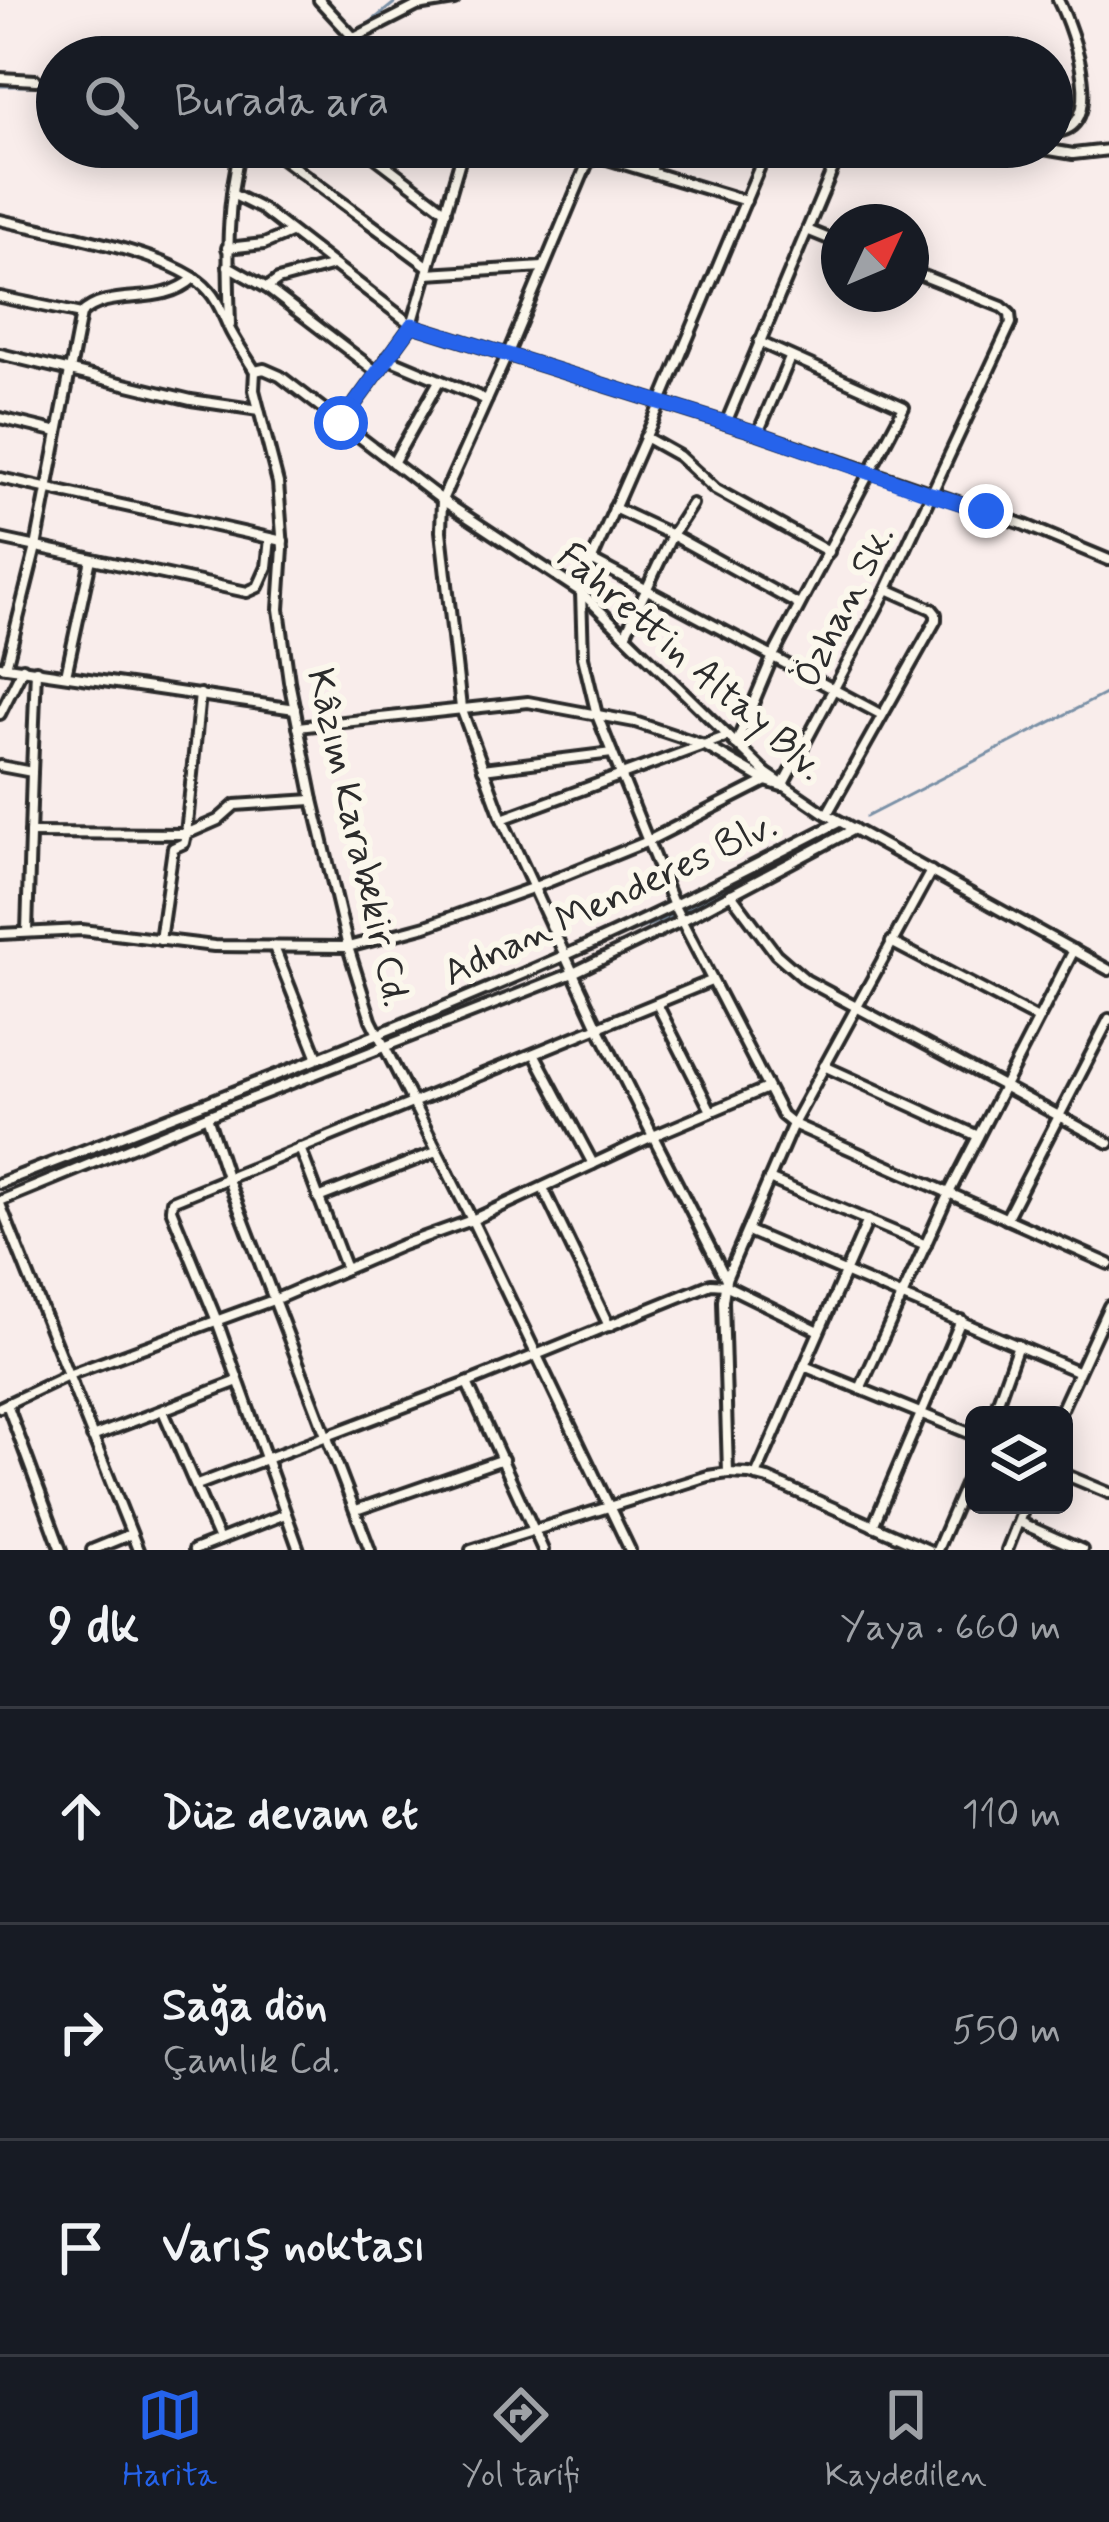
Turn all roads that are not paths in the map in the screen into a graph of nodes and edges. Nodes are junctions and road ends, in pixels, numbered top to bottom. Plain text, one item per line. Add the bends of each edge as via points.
1 (319, 0) edge
2 (454, 0) edge
3 (1058, 0) edge
4 (352, 36) edge
5 (358, 36) edge
6 (0, 78) edge
7 (36, 80) dead end
8 (1073, 128) edge
9 (1106, 147) edge
10 (1073, 154) edge
11 (237, 168) edge
12 (294, 168) edge
13 (390, 168) edge
14 (458, 168) edge
15 (585, 168) edge
16 (638, 168) edge
17 (652, 168) edge
18 (759, 168) edge
19 (833, 168) edge
20 (651, 172) junction
21 (232, 194) junction
22 (746, 201) junction
23 (446, 211) junction
24 (0, 220) edge
25 (806, 230) junction
26 (290, 233) junction
27 (821, 236) edge
28 (227, 248) junction
29 (332, 265) junction
30 (228, 266) junction
31 (543, 267) junction
32 (428, 271) junction
33 (194, 278) junction
34 (929, 278) edge
35 (267, 288) junction
36 (0, 297) edge
37 (81, 314) junction
38 (412, 325) junction
39 (231, 331) junction
40 (759, 342) junction
41 (508, 353) junction
42 (0, 354) edge
43 (388, 358) junction
44 (790, 358) junction
45 (71, 369) junction
46 (255, 371) junction
47 (377, 372) junction
48 (439, 381) junction
49 (487, 400) junction
50 (661, 402) junction
51 (259, 410) junction
52 (0, 418) edge
53 (341, 423) junction
54 (726, 423) junction
55 (58, 432) junction
56 (758, 433) junction
57 (645, 436) junction
58 (393, 463) junction
59 (871, 472) junction
60 (0, 478) edge
61 (48, 489) junction
62 (931, 494) junction
63 (442, 500) junction
64 (692, 504) dead end
65 (614, 508) junction
66 (672, 535) junction
67 (270, 538) junction
68 (0, 539) edge
69 (283, 541) junction
70 (36, 547) junction
71 (829, 552) junction
72 (91, 559) junction
73 (590, 560) junction
74 (1109, 560) edge
75 (645, 589) junction
76 (887, 589) junction
77 (580, 592) junction
78 (800, 605) junction
79 (626, 635) junction
80 (773, 656) junction
81 (3, 666) edge
82 (23, 668) junction
83 (36, 670) junction
84 (67, 675) junction
85 (834, 688) junction
86 (200, 694) junction
87 (461, 708) junction
88 (295, 709) junction
89 (0, 714) edge
90 (597, 715) junction
91 (882, 716) junction
92 (298, 727) junction
93 (728, 736) junction
94 (736, 744) junction
95 (704, 746) junction
96 (611, 753) junction
97 (0, 766) edge
98 (484, 770) junction
99 (32, 772) junction
100 (621, 777) junction
101 (766, 781) junction
102 (782, 786) junction
103 (313, 800) junction
104 (827, 814) junction
105 (502, 818) junction
106 (841, 821) junction
107 (854, 829) junction
108 (29, 833) junction
109 (186, 834) junction
110 (646, 842) junction
111 (931, 871) junction
112 (535, 887) junction
113 (731, 894) junction
114 (674, 906) junction
115 (681, 921) junction
116 (26, 931) junction
117 (0, 934) edge
118 (160, 940) junction
119 (891, 942) junction
120 (274, 947) junction
121 (347, 947) junction
122 (1073, 950) junction
123 (566, 955) junction
124 (1109, 970) edge
125 (573, 973) junction
126 (711, 982) junction
127 (657, 1004) junction
128 (855, 1008) junction
129 (1038, 1019) junction
130 (1109, 1019) edge
131 (599, 1029) junction
132 (376, 1035) junction
133 (385, 1046) junction
134 (1096, 1046) junction
135 (1109, 1053) edge
136 (535, 1054) junction
137 (318, 1058) junction
138 (824, 1066) junction
139 (1004, 1085) junction
140 (767, 1088) junction
141 (412, 1104) junction
142 (712, 1111) junction
143 (207, 1116) junction
144 (1059, 1116) junction
145 (793, 1124) junction
146 (653, 1136) junction
147 (978, 1136) junction
148 (1109, 1143) edge
149 (300, 1148) junction
150 (436, 1152) junction
151 (592, 1164) junction
152 (227, 1177) junction
153 (769, 1179) junction
154 (0, 1183) edge
155 (543, 1188) junction
156 (950, 1193) junction
157 (318, 1198) junction
158 (0, 1202) edge
159 (1006, 1219) junction
160 (472, 1220) junction
161 (868, 1220) junction
162 (748, 1231) junction
163 (926, 1245) junction
164 (1109, 1264) edge
165 (346, 1269) junction
166 (845, 1271) junction
167 (726, 1282) junction
168 (903, 1296) junction
169 (276, 1299) junction
170 (1109, 1306) edge
171 (961, 1320) junction
172 (217, 1322) junction
173 (609, 1326) junction
174 (819, 1331) junction
175 (1018, 1345) junction
176 (538, 1354) junction
177 (803, 1366) junction
178 (1077, 1371) junction
179 (68, 1375) junction
180 (238, 1381) junction
181 (467, 1383) junction
182 (860, 1390) junction
183 (4, 1405) edge
184 (996, 1406) edge
185 (1063, 1406) edge
186 (164, 1411) junction
187 (921, 1414) junction
188 (965, 1432) edge
189 (327, 1436) junction
190 (92, 1437) junction
191 (266, 1459) junction
192 (503, 1459) junction
193 (728, 1473) junction
194 (755, 1476) junction
195 (1073, 1478) edge
196 (965, 1483) edge
197 (196, 1485) junction
198 (1109, 1493) edge
199 (611, 1508) junction
200 (356, 1510) junction
201 (285, 1514) junction
202 (1021, 1514) edge
203 (1018, 1522) junction
204 (873, 1526) junction
205 (535, 1532) junction
206 (131, 1534) junction
207 (219, 1540) junction
208 (61, 1550) edge
209 (92, 1550) edge
210 (138, 1550) edge
211 (194, 1550) edge
212 (299, 1550) edge
213 (370, 1550) edge
214 (471, 1550) edge
215 (542, 1550) edge
216 (631, 1550) edge
217 (933, 1550) edge
218 (1007, 1550) edge
219 (1082, 1550) edge

1 - 4 street
2 - 5 street via 417,5
3 - 8 street via 1079,42 1088,97
6 - 7 street
9 - 10 street
11 - 21 street
12 - 32 street
13 - 23 street
14 - 23 street
15 - 31 street
16 - 20 street
17 - 20 street
18 - 22 street
19 - 25 street
20 - 22 street
21 - 26 street
21 - 28 street
22 - 50 street
23 - 32 street
24 - 33 street via 146,255
25 - 27 street
25 - 40 street
26 - 28 street
26 - 29 street
28 - 30 street
29 - 35 street
29 - 38 street
30 - 35 street
30 - 39 street
31 - 32 street
31 - 41 street
32 - 38 street
33 - 37 street via 173,292 92,303
33 - 39 street
34 - 62 street, Özhan Sk. via 1002,307 1012,320
35 - 47 street
36 - 37 street
37 - 45 street
38 - 41 street
38 - 43 street
39 - 46 street
40 - 44 street
40 - 54 street
41 - 49 street
41 - 50 street
42 - 45 street
43 - 47 street
43 - 48 street
44 - 56 street
44 - 59 street via 904,407
45 - 51 street
45 - 55 street
46 - 51 street, Kâzım Karabekir Cd.
46 - 53 street, Fahrettin Altay Blv. via 280,376
47 - 53 street
48 - 49 street
48 - 58 street
49 - 63 street
50 - 54 street
50 - 57 street
51 - 69 street, Kâzım Karabekir Cd.
52 - 55 street
53 - 58 street, Fahrettin Altay Blv.
54 - 56 street
55 - 61 street
56 - 59 street
57 - 65 street
57 - 71 street via 715,489
58 - 63 street, Fahrettin Altay Blv.
59 - 62 street
59 - 71 street
60 - 61 street
61 - 67 street
61 - 70 street
62 - 74 street
62 - 76 street, Özhan Sk.
63 - 77 street, Fahrettin Altay Blv.
63 - 87 street
64 - 66 street
65 - 66 street
65 - 73 street
66 - 75 street
66 - 78 street
67 - 69 street
67 - 72 street via 267,567 247,592
68 - 70 street
69 - 88 street, Kâzım Karabekir Cd. via 279,609
70 - 72 street
70 - 81 street
71 - 78 street
72 - 84 street
73 - 75 street
73 - 77 street
75 - 79 street
75 - 80 street
76 - 85 street, Özhan Sk.
76 - 91 street via 937,616
77 - 79 street, Fahrettin Altay Blv.
77 - 90 street
78 - 80 street
79 - 93 street, Fahrettin Altay Blv.
80 - 85 street
80 - 94 street
81 - 82 street
82 - 83 street
82 - 89 street
83 - 84 street
83 - 99 street
84 - 86 street
85 - 91 street
85 - 102 street, Özhan Sk.
86 - 88 street
86 - 109 street
87 - 90 street via 528,702
87 - 92 street
87 - 98 street
88 - 92 street, Kâzım Karabekir Cd.
90 - 95 street
90 - 96 street
91 - 104 street
92 - 103 street, Kâzım Karabekir Cd.
93 - 94 street, Fahrettin Altay Blv.
93 - 95 street
94 - 102 street, Fahrettin Altay Blv.
95 - 100 street
95 - 101 street
96 - 98 street
96 - 100 street
97 - 99 street
98 - 105 street
99 - 108 street
100 - 105 street
100 - 110 street
101 - 102 street
101 - 110 street
102 - 104 street, Fahrettin Altay Blv.
103 - 109 street via 235,805
103 - 121 street, Kâzım Karabekir Cd.
104 - 106 street, Fahrettin Altay Blv.
105 - 112 street
106 - 107 street, Fahrettin Altay Blv.
106 - 114 street, Adnan Menderes Blv.
107 - 111 street, Fahrettin Altay Blv.
107 - 113 street, Adnan Menderes Blv.
108 - 109 street
108 - 116 street
109 - 118 street via 173,848
110 - 112 street
110 - 114 street
111 - 119 street
111 - 122 street, Fahrettin Altay Blv.
112 - 121 street
112 - 123 street
113 - 115 street, Adnan Menderes Blv.
113 - 128 street via 788,967
114 - 115 street
114 - 123 street, Adnan Menderes Blv.
115 - 125 street, Adnan Menderes Blv.
115 - 126 street
116 - 117 street
116 - 118 street
118 - 120 street
119 - 128 street
119 - 129 street
120 - 121 street
120 - 137 street
121 - 132 street, Kâzım Karabekir Cd.
122 - 124 street, Fahrettin Altay Blv.
122 - 129 street
123 - 125 street
123 - 132 street, Adnan Menderes Blv.
125 - 131 street
125 - 133 street, Adnan Menderes Blv.
126 - 127 street
126 - 140 street
127 - 131 street
127 - 142 street
128 - 138 street
128 - 139 street
129 - 139 street
130 - 134 street
131 - 136 street
131 - 146 street
132 - 133 street, Kâzım Karabekir Cd.
132 - 137 street, Adnan Menderes Blv.
133 - 141 street, Kâzım Karabekir Cd.
133 - 143 street, Adnan Menderes Blv.
134 - 135 street
134 - 144 street
136 - 141 street
136 - 151 street
137 - 154 street, Adnan Menderes Blv.
138 - 145 street
138 - 147 street
139 - 144 street
139 - 147 street
140 - 142 street
140 - 145 street
141 - 149 street
141 - 150 street, Kâzım Karabekir Cd.
142 - 146 street
143 - 152 street
143 - 158 street, Adnan Menderes Blv.
144 - 148 street
144 - 159 street
145 - 153 street
145 - 156 street
146 - 151 street
146 - 167 street
147 - 156 street
149 - 152 street
149 - 157 street
150 - 157 street
150 - 160 street, Kâzım Karabekir Cd.
151 - 155 street
152 - 169 street
152 - 172 street via 170,1206
153 - 161 street
153 - 162 street
155 - 160 street
155 - 173 street
156 - 159 street
156 - 163 street
157 - 165 street
158 - 179 street
159 - 164 street
160 - 165 street
160 - 176 street, Kâzım Karabekir Cd.
161 - 163 street
161 - 166 street
162 - 166 street
162 - 167 street
163 - 168 street
165 - 169 street
166 - 168 street
166 - 174 street
167 - 173 street
167 - 174 street
167 - 193 street
168 - 171 street
168 - 182 street
169 - 172 street
169 - 189 street
170 - 178 street
171 - 175 street
171 - 187 street
172 - 179 street
172 - 180 street
173 - 176 street
174 - 177 street
175 - 178 street
175 - 184 street
176 - 181 street
176 - 199 street, Kâzım Karabekir Cd.
177 - 182 street
177 - 194 street
178 - 185 street
179 - 183 street
179 - 190 street
180 - 186 street
180 - 191 street
181 - 189 street
181 - 192 street
182 - 187 street
183 - 208 street
186 - 190 street
186 - 197 street
187 - 188 street
187 - 204 street
189 - 191 street
189 - 200 street
190 - 206 street
191 - 197 street
191 - 201 street
192 - 200 street
192 - 205 street
193 - 194 street
193 - 199 street
194 - 204 street
195 - 198 street
196 - 217 street
197 - 207 street
199 - 205 street
199 - 216 street, Kâzım Karabekir Cd.
200 - 213 street
201 - 207 street
201 - 212 street
202 - 203 street
203 - 218 street
203 - 219 street
204 - 217 street
205 - 214 street
205 - 215 street
206 - 209 street
206 - 210 street
207 - 211 street

